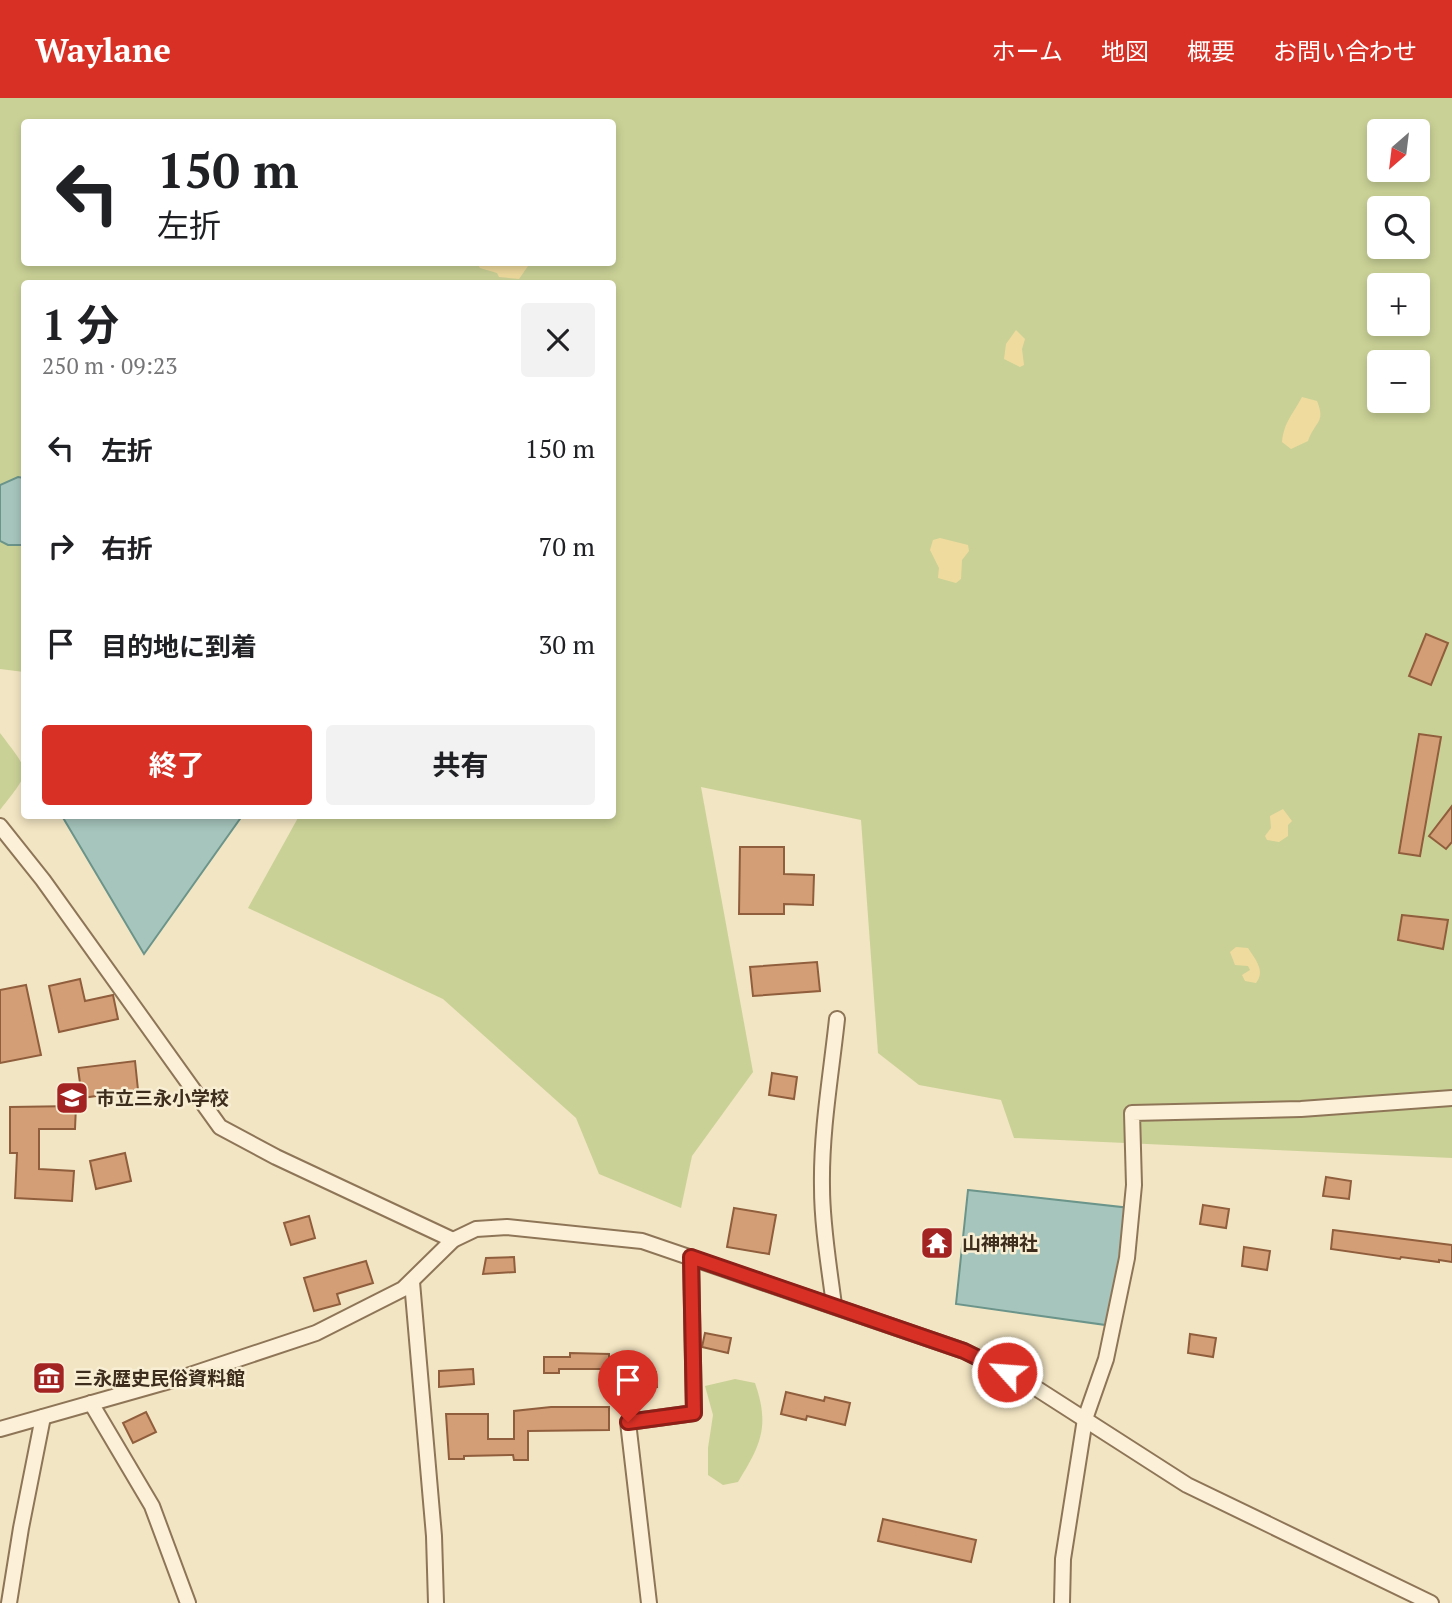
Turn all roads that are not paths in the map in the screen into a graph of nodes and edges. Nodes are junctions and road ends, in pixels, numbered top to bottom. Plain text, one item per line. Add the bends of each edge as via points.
1 (0, 826) edge
2 (838, 1019) dead end
3 (1452, 1098) edge
4 (453, 1240) junction
5 (691, 1257) junction
6 (412, 1282) junction
7 (834, 1305) junction
8 (91, 1404) junction
9 (43, 1417) junction
10 (1085, 1419) junction
11 (0, 1429) edge
12 (9, 1603) edge
13 (188, 1603) edge
14 (436, 1603) edge
15 (649, 1603) edge
16 (1062, 1603) edge
17 (1431, 1603) edge

1 - 4 street via 220,1127
2 - 7 street via 821,1186
3 - 10 street via 1301,1109 1132,1113 1134,1185 1127,1258 1106,1359
4 - 5 street via 476,1229 507,1227 642,1241
4 - 6 street
5 - 7 street
5 - 15 street via 694,1413 628,1422
6 - 8 street via 316,1333
6 - 14 street
7 - 10 street via 964,1351 1028,1382
8 - 9 street
8 - 13 street via 152,1506
9 - 11 street
9 - 12 street
10 - 16 street via 1063,1559
10 - 17 street via 1187,1485

